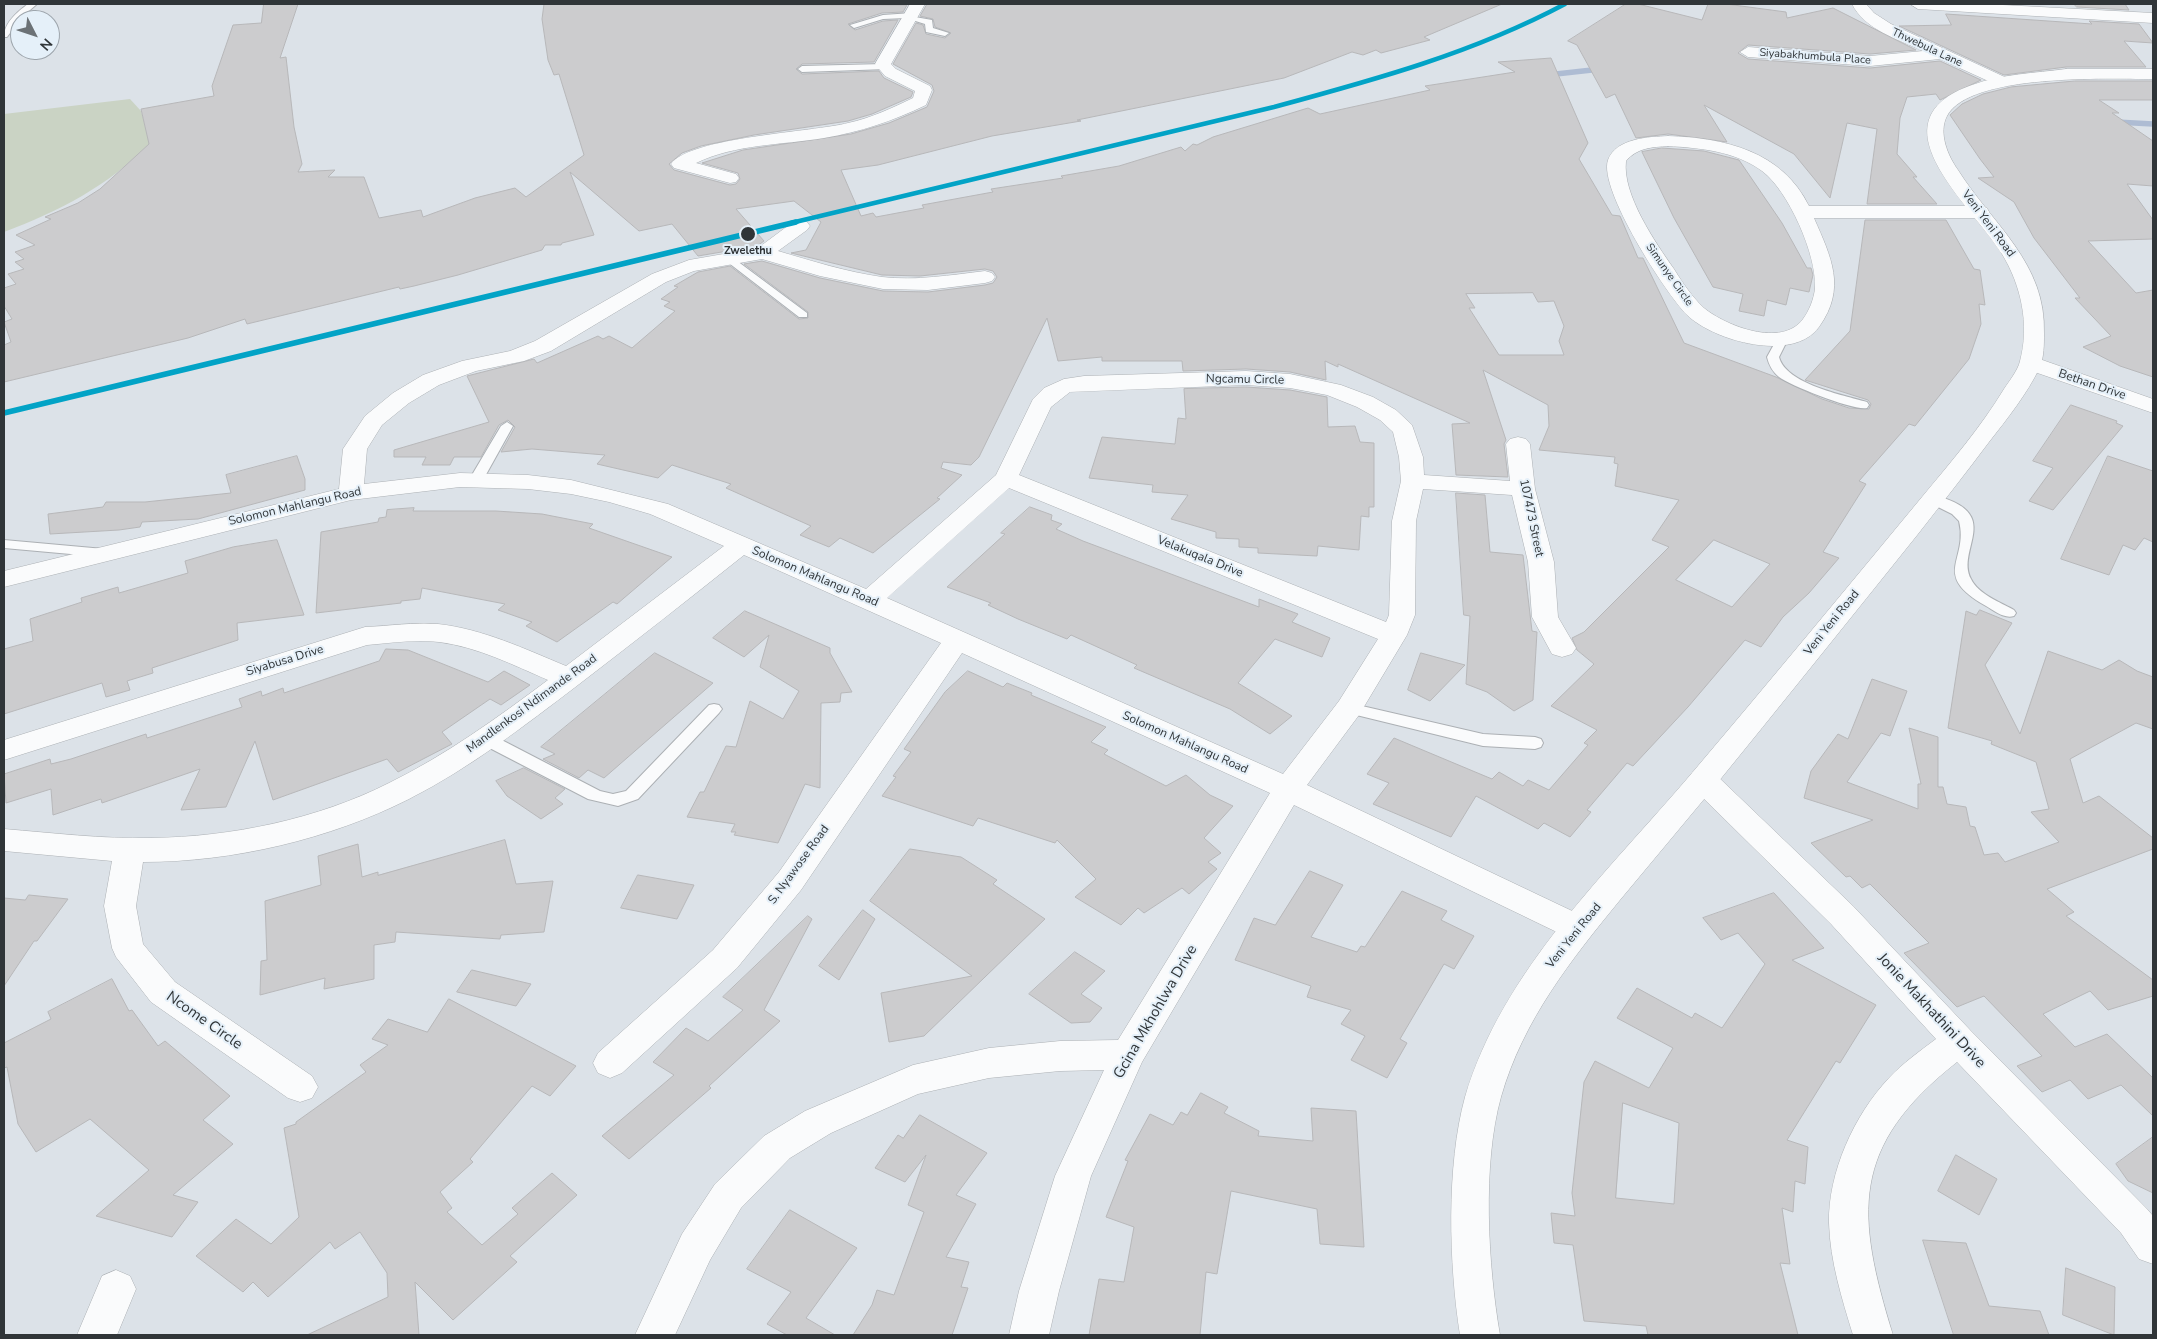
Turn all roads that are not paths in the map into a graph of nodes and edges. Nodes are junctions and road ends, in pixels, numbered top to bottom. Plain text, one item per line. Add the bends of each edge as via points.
1 (33, 4) edge
2 (1860, 4) edge
3 (1918, 4) edge
4 (913, 12) edge
5 (2153, 18) edge
6 (854, 26) dead end
7 (945, 33) dead end
8 (4, 35) edge
9 (1748, 52) dead end
10 (1942, 54) junction
11 (884, 68) junction
12 (802, 69) dead end
13 (2153, 74) edge
14 (2003, 82) junction
15 (730, 178) dead end
16 (1804, 212) junction
17 (1980, 212) junction
18 (800, 226) dead end
19 (763, 253) junction
20 (729, 258) junction
21 (984, 276) dead end
22 (803, 315) dead end
23 (1782, 339) junction
24 (2031, 363) junction
25 (1863, 405) dead end
26 (2153, 406) edge
27 (507, 426) dead end
28 (1518, 444) dead end
29 (1006, 478) junction
30 (476, 480) junction
31 (1413, 482) junction
32 (1523, 489) junction
33 (351, 493) junction
34 (1933, 499) junction
35 (4, 544) edge
36 (742, 545) junction
37 (107, 553) junction
38 (4, 579) edge
39 (869, 600) junction
40 (2009, 613) dead end
41 (1394, 635) junction
42 (957, 640) junction
43 (1562, 648) dead end
44 (568, 678) junction
45 (1348, 708) junction
46 (714, 709) dead end
47 (486, 740) junction
48 (1535, 744) dead end
49 (4, 750) edge
50 (1704, 780) junction
51 (1288, 789) junction
52 (4, 840) edge
53 (130, 850) junction
54 (1578, 928) junction
55 (1959, 1041) junction
56 (1128, 1055) junction
57 (610, 1062) dead end
58 (300, 1087) dead end
59 (2153, 1246) edge
60 (116, 1289) dead end
61 (97, 1335) edge
62 (655, 1335) edge
63 (1029, 1335) edge
64 (1480, 1335) edge
65 (1873, 1335) edge

1 - 8 lane via 20,14
2 - 10 street, Thwebula Lane via 1874,22
3 - 5 street
4 - 6 lane
4 - 7 lane via 929,22 929,30
4 - 11 street via 887,56
9 - 10 street, Siyabakhumbula Place via 1870,62
10 - 14 street, Thwebula Lane
11 - 12 lane
11 - 15 street via 920,85 924,90 920,101 853,128 718,150 695,155 680,164
13 - 14 street, Veni Yeni Road via 2066,74
14 - 17 street, Veni Yeni Road via 1954,98 1939,114 1935,129 1937,147 1949,171
16 - 17 street
16 - 23 street, Simunye Circle via 1820,256 1824,295 1809,326 1800,334
16 - 23 street, Simunye Circle via 1792,190 1778,174 1744,153 1718,145 1693,141 1647,143 1627,149 1616,162 1614,175 1645,243 1693,310 1709,322 1730,331 1758,338
17 - 24 street, Veni Yeni Road via 2012,254 2032,297
18 - 19 street
19 - 20 street
19 - 21 street via 827,272 883,283 928,284
20 - 22 lane
20 - 33 street via 689,266 659,278 543,346 431,380 401,398 374,421 355,449
23 - 25 lane via 1773,356 1774,365 1782,374 1793,381
24 - 26 street, Bethan Drive
24 - 34 street, Veni Yeni Road via 2003,409
27 - 30 lane
28 - 32 street, 107473 Street
29 - 31 street, Ngcamu Circle via 1040,404 1064,386 1246,378 1290,381 1333,390 1388,415 1404,430
29 - 39 street, Ngcamu Circle
29 - 41 street, Velakuqala Drive
30 - 33 street, Solomon Mahlangu Road
30 - 36 street, Solomon Mahlangu Road via 571,487 613,496 659,509
31 - 32 street
31 - 41 street, Ngcamu Circle via 1404,521 1402,615
32 - 43 street, 107473 Street via 1541,562 1546,617
33 - 37 street, Solomon Mahlangu Road
34 - 40 lane via 1961,514 1967,521 1961,570 1964,581 1972,590
34 - 50 street, Veni Yeni Road
35 - 37 lane
36 - 39 street, Solomon Mahlangu Road
36 - 44 street, Mandlenkosi Ndimande Road
37 - 38 street, Solomon Mahlangu Road
39 - 42 street, Solomon Mahlangu Road
41 - 45 street, Ngcamu Circle
42 - 51 street, Solomon Mahlangu Road
42 - 57 street, S. Nyawose Road via 778,895 725,959
44 - 47 street, Mandlenkosi Ndimande Road
44 - 49 street, Siyabusa Drive via 504,651 456,636 418,632 365,636
45 - 48 lane via 1483,740
45 - 51 street, Ngcamu Circle
46 - 47 lane via 632,795 621,800 594,795
47 - 53 street, Mandlenkosi Ndimande Road via 402,790 334,818 234,842
50 - 54 street, Veni Yeni Road
50 - 55 street, Jonie Makhathini Drive via 1842,915
51 - 54 street, Solomon Mahlangu Road
51 - 56 street, Gcina Mkhohlwa Drive
52 - 53 street, Mandlenkosi Ndimande Road
53 - 58 street, Ncome Circle via 120,906 128,948 163,992
54 - 64 street, Veni Yeni Road via 1537,982 1509,1030 1483,1098 1470,1178 1474,1298
55 - 59 street, Jonie Makhathini Drive via 2134,1221
55 - 65 street via 1902,1088 1866,1139 1852,1173 1846,1209 1854,1270
56 - 62 street via 1060,1056 989,1063 913,1080 818,1122 777,1147 728,1196 696,1248
56 - 63 street, Gcina Mkhohlwa Drive via 1073,1176
60 - 61 street

